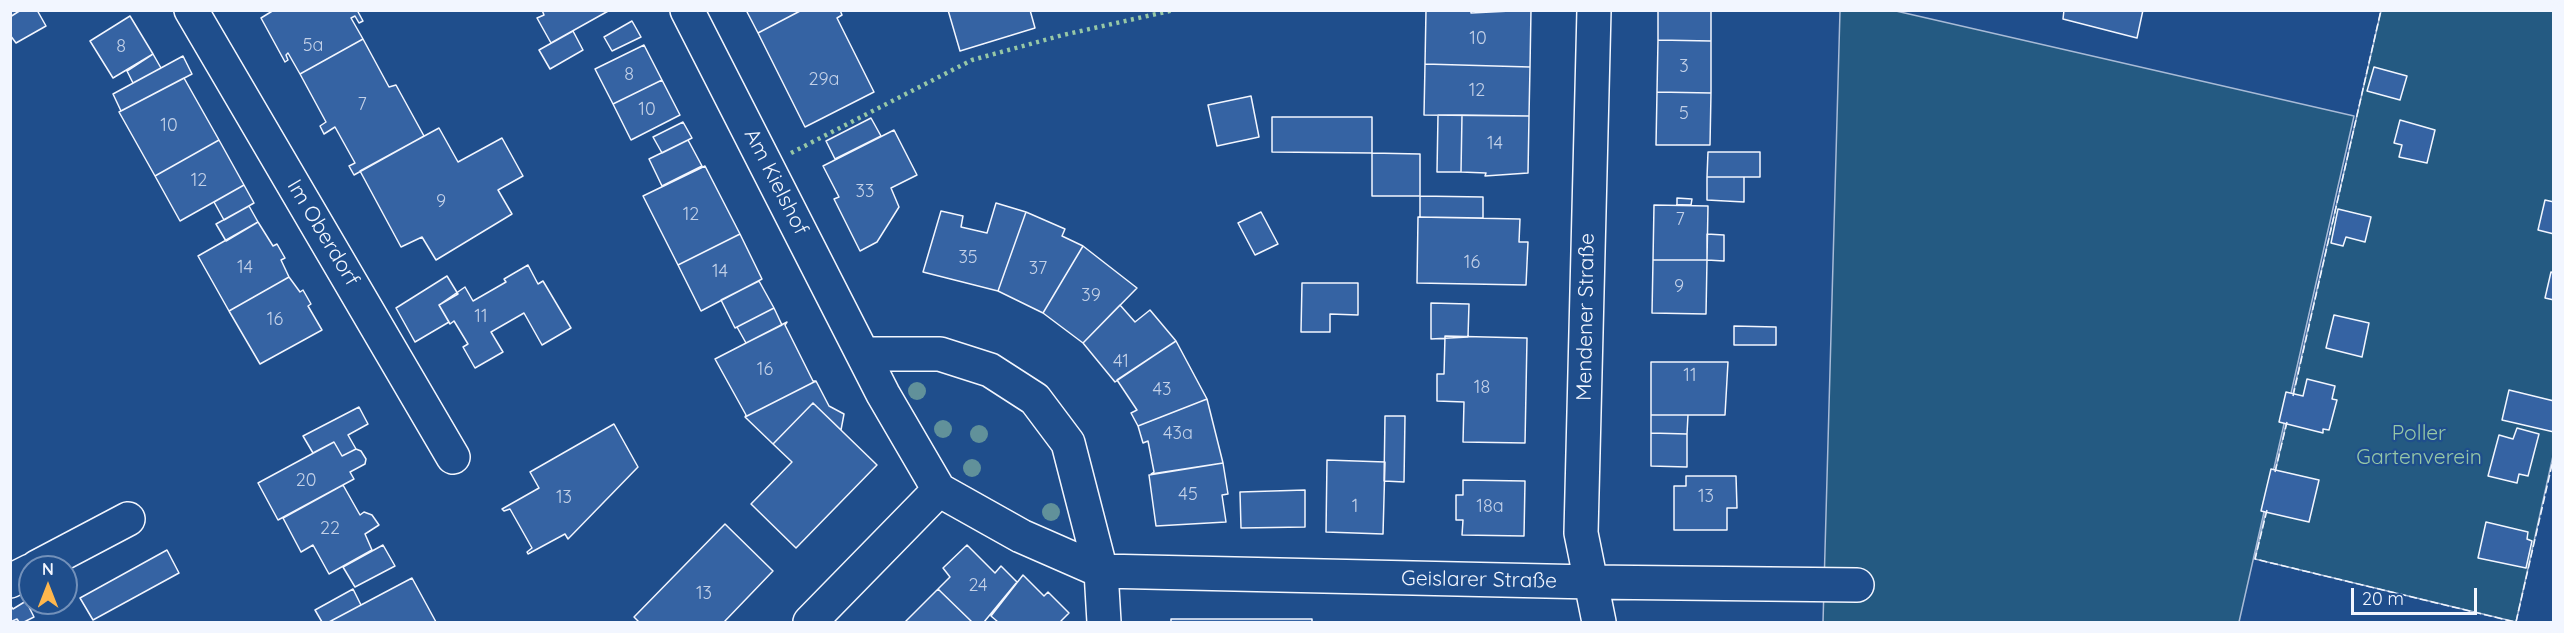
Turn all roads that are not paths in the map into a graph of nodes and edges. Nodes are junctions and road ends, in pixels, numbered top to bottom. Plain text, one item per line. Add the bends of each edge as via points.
1 (191, 10) edge
2 (687, 10) edge
3 (1594, 10) edge
4 (865, 354) junction
5 (453, 457) dead end
6 (939, 490) junction
7 (128, 519) dead end
8 (60, 555) edge
9 (1101, 571) junction
10 (1591, 582) junction
11 (1857, 585) dead end
12 (810, 622) edge
13 (1104, 622) edge
14 (1599, 622) edge

1 - 5 street, Im Oberdorf
2 - 4 street, Am Kielshof
3 - 10 street, Mendener Straße via 1581,533
4 - 6 street, Am Kielshof
4 - 9 street via 940,354 990,370 1035,399 1068,443
6 - 9 street via 1021,536
6 - 12 street
7 - 8 street
9 - 10 street, Geislarer Straße
9 - 13 street
10 - 11 street, Geislarer Straße
10 - 14 street, Mendener Straße

